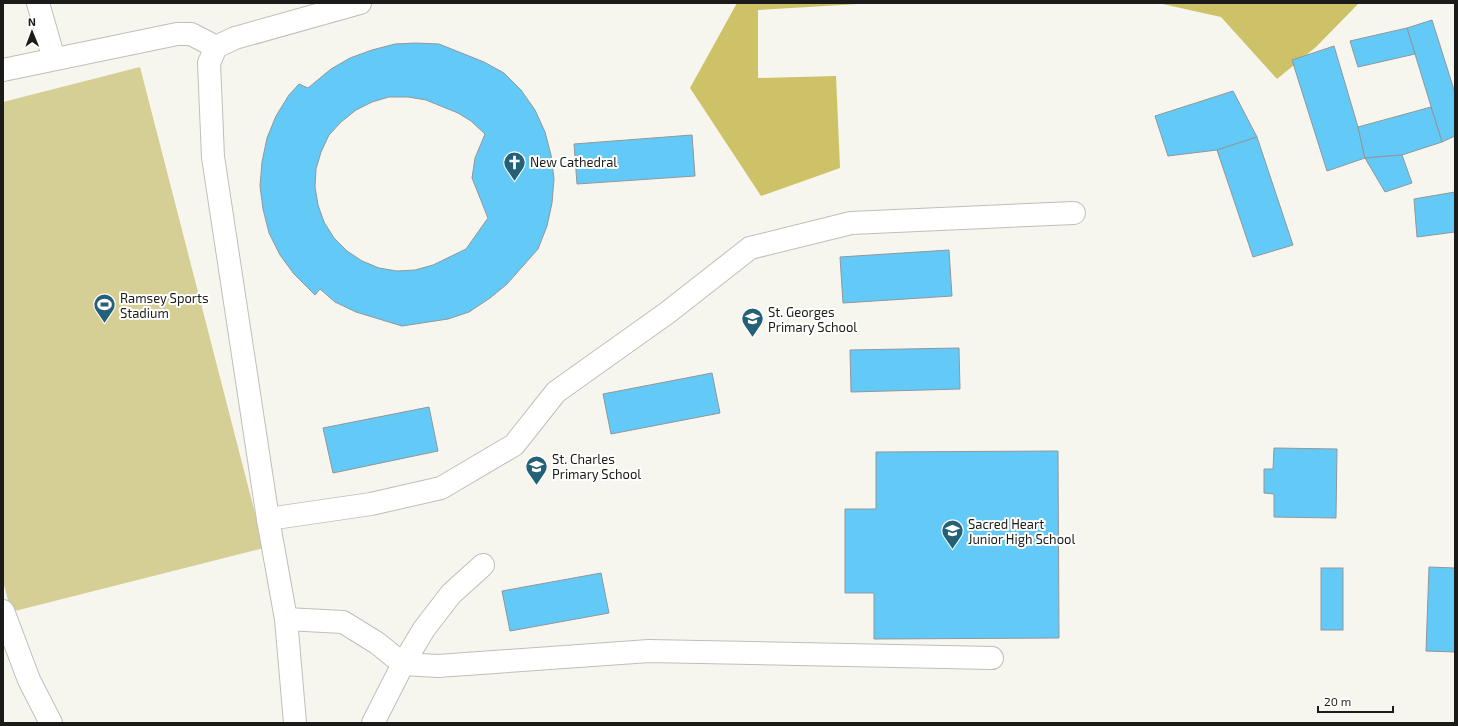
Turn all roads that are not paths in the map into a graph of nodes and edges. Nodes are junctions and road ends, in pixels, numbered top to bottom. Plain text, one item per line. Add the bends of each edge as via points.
1 (38, 3) edge
2 (360, 3) edge
3 (216, 47) junction
4 (54, 59) junction
5 (3, 70) edge
6 (1074, 213) dead end
7 (268, 519) junction
8 (483, 565) dead end
9 (3, 611) edge
10 (286, 618) junction
11 (992, 658) dead end
12 (403, 664) junction
13 (51, 723) edge
14 (294, 723) edge
15 (373, 723) edge

1 - 4 street
2 - 3 street via 235,38
3 - 4 street via 191,34 177,34
3 - 7 street via 209,63 213,157
4 - 5 street
6 - 7 street via 851,223 750,248 667,313 556,392 514,446 441,488 371,504
7 - 10 street
8 - 12 street via 451,594 424,629
9 - 13 street via 29,680
10 - 12 street via 343,622 377,643
10 - 14 street
11 - 12 street via 649,651 438,666
12 - 15 street

